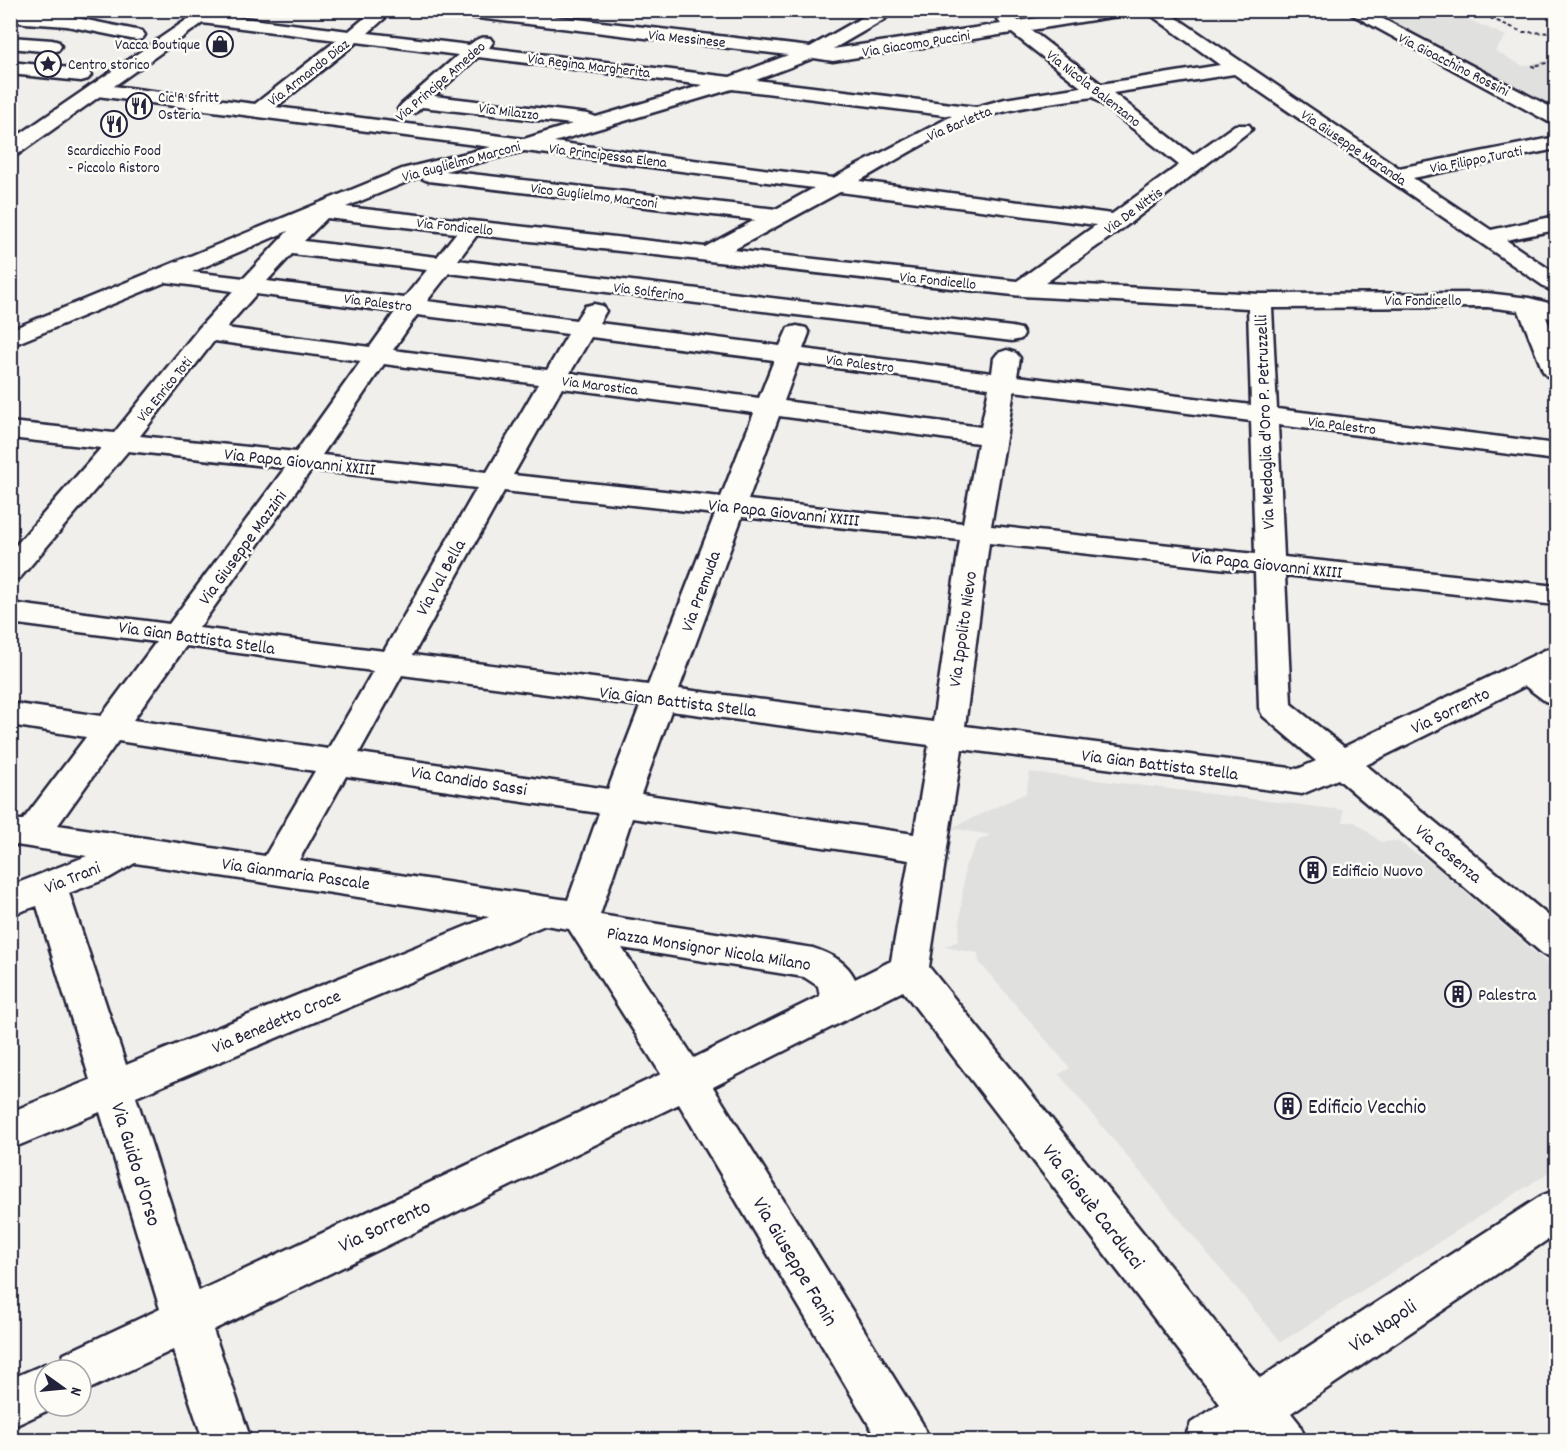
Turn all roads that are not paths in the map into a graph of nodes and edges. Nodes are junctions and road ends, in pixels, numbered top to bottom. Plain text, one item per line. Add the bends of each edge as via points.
1 (75, 10) edge
2 (386, 10) edge
3 (453, 10) edge
4 (878, 10) edge
5 (995, 10) edge
6 (1124, 10) edge
7 (1152, 10) edge
8 (1352, 10) edge
9 (20, 14) edge
10 (208, 14) edge
11 (515, 14) edge
12 (640, 17) dead end
13 (49, 20) junction
14 (1016, 27) junction
15 (627, 31) junction
16 (136, 35) dead end
17 (353, 36) junction
18 (10, 41) edge
19 (52, 46) dead end
20 (474, 51) junction
21 (814, 52) junction
22 (591, 66) junction
23 (10, 68) edge
24 (1235, 68) junction
25 (81, 75) dead end
26 (734, 82) junction
27 (97, 90) junction
28 (1097, 90) junction
29 (417, 100) junction
30 (259, 111) junction
31 (976, 113) junction
32 (1557, 118) edge
33 (602, 122) junction
34 (387, 127) junction
35 (1242, 129) dead end
36 (1557, 143) edge
37 (524, 145) junction
38 (10, 151) edge
39 (1194, 165) junction
40 (409, 173) junction
41 (1395, 175) junction
42 (837, 185) junction
43 (322, 211) junction
44 (779, 216) junction
45 (1118, 221) junction
46 (1557, 223) edge
47 (471, 228) junction
48 (1487, 237) junction
49 (286, 246) junction
50 (709, 254) junction
51 (442, 266) junction
52 (822, 267) junction
53 (164, 275) junction
54 (1557, 284) edge
55 (250, 286) junction
56 (609, 286) junction
57 (1022, 289) junction
58 (1260, 301) junction
59 (1529, 305) junction
60 (411, 306) junction
61 (805, 311) junction
62 (1557, 312) edge
63 (584, 327) junction
64 (208, 333) junction
65 (1012, 334) junction
66 (10, 339) edge
67 (789, 354) junction
68 (377, 356) junction
69 (1557, 372) edge
70 (554, 379) junction
71 (1002, 381) junction
72 (769, 407) junction
73 (1264, 415) junction
74 (10, 430) edge
75 (993, 437) junction
76 (121, 442) junction
77 (1557, 452) edge
78 (304, 461) junction
79 (494, 482) junction
80 (731, 506) junction
81 (976, 532) junction
82 (1268, 564) junction
83 (10, 571) edge
84 (1557, 595) edge
85 (10, 613) edge
86 (178, 634) junction
87 (1557, 657) edge
88 (392, 664) junction
89 (1528, 672) junction
90 (1557, 693) edge
91 (661, 699) junction
92 (10, 714) edge
93 (111, 727) junction
94 (947, 736) junction
95 (339, 761) junction
96 (1342, 763) junction
97 (620, 803) junction
98 (21, 834) edge
99 (131, 849) junction
100 (927, 849) junction
101 (275, 870) junction
102 (49, 886) junction
103 (10, 901) edge
104 (541, 910) junction
105 (585, 922) junction
106 (1557, 943) edge
107 (909, 970) junction
108 (841, 1003) junction
109 (687, 1081) junction
110 (113, 1088) junction
111 (10, 1131) edge
112 (1557, 1210) edge
113 (186, 1320) junction
114 (93, 1364) edge
115 (33, 1393) edge
116 (10, 1404) edge
117 (1269, 1425) edge
118 (227, 1440) edge
119 (905, 1440) edge
120 (1208, 1440) edge

1 - 13 street
2 - 17 street, Via Armando Diaz
3 - 11 street, Via Messinese
4 - 21 street, Via Guglielmo Marconi via 879,15
5 - 14 street, Via Nicola Balenzano
6 - 14 street, Via Giacomo Puccini
7 - 24 street, Via Giuseppe Maranda
8 - 32 street, Via Gioacchino Rossini
9 - 13 street
9 - 18 street
10 - 17 street, Via Regina Margherita
10 - 27 street
11 - 15 street, Via Messinese
11 - 20 street, Via Principe Amedeo
12 - 15 street
13 - 16 street
14 - 21 street, Via Giacomo Puccini via 833,56
14 - 28 street, Via Nicola Balenzano
15 - 21 street, Via Messinese
15 - 22 street
17 - 20 street, Via Regina Margherita
17 - 30 street, Via Armando Diaz
18 - 19 street
20 - 22 street, Via Regina Margherita
20 - 29 street, Via Principe Amedeo
21 - 26 street, Via Guglielmo Marconi
22 - 26 street, Via Regina Margherita
23 - 25 street
24 - 28 street, Via Barletta
24 - 41 street, Via Giuseppe Maranda
26 - 31 street, Via Regina Margherita
26 - 33 street, Via Guglielmo Marconi
27 - 30 street, Via Principessa Elena
27 - 38 street
28 - 31 street, Via Barletta
28 - 39 street, Via Nicola Balenzano
29 - 33 street, Via Milazzo
29 - 34 street, Via Principe Amedeo
30 - 34 street, Via Principessa Elena
31 - 42 street, Via Barletta
33 - 37 street, Via Guglielmo Marconi
34 - 37 street, Via Principessa Elena
35 - 39 street, Via De Nittis
36 - 41 street, Via Filippo Turati
37 - 40 street, Via Guglielmo Marconi
37 - 42 street, Via Principessa Elena
39 - 45 street, Via De Nittis
40 - 43 street, Via Guglielmo Marconi
40 - 44 street, Vico Guglielmo Marconi
41 - 48 street, Via Giuseppe Maranda
42 - 44 street, Via Barletta
42 - 45 street, Via Principessa Elena
43 - 47 street, Via Fondicello
43 - 49 street, Via Enrico Toti
43 - 53 street, Via Guglielmo Marconi
44 - 50 street, Via Barletta
45 - 57 street, Via De Nittis
46 - 48 street
47 - 50 street, Via Fondicello
47 - 51 street, Via Giuseppe Mazzini
48 - 54 street, Via Giuseppe Maranda
49 - 51 street, Via Solferino
49 - 55 street, Via Enrico Toti
50 - 52 street, Via Fondicello
51 - 56 street, Via Solferino
51 - 60 street, Via Giuseppe Mazzini
52 - 57 street, Via Fondicello
52 - 61 street, Via Premuda
53 - 55 street, Via Palestro
53 - 66 street, Via Guglielmo Marconi
55 - 60 street, Via Palestro
55 - 64 street, Via Enrico Toti
56 - 61 street, Via Solferino
56 - 63 street, Via Val Bella
57 - 58 street, Via Fondicello
57 - 65 street, Via Ippolito Nievo
58 - 59 street, Via Fondicello via 1487,300
58 - 73 street, Via Medaglia d'Oro P. Petruzzelli
59 - 62 street, Via Fondicello
59 - 69 street
60 - 63 street, Via Palestro
60 - 68 street, Via Giuseppe Mazzini
61 - 65 street, Via Solferino
61 - 67 street, Via Premuda
63 - 67 street, Via Palestro
63 - 70 street, Via Val Bella
64 - 68 street, Via Marostica
64 - 76 street, Via Enrico Toti
65 - 71 street, Via Ippolito Nievo
67 - 71 street, Via Palestro
67 - 72 street, Via Premuda
68 - 70 street, Via Marostica
68 - 78 street, Via Giuseppe Mazzini
70 - 72 street, Via Marostica
70 - 79 street, Via Val Bella
71 - 73 street, Via Palestro
71 - 75 street, Via Ippolito Nievo
72 - 75 street, Via Marostica
72 - 80 street, Via Premuda
73 - 77 street, Via Palestro
73 - 82 street, Via Medaglia d'Oro P. Petruzzelli
74 - 76 street, Via Papa Giovanni XXIII
75 - 81 street, Via Ippolito Nievo
76 - 78 street, Via Papa Giovanni XXIII
76 - 83 street, Via Enrico Toti
78 - 79 street, Via Papa Giovanni XXIII
78 - 86 street, Via Giuseppe Mazzini
79 - 80 street, Via Papa Giovanni XXIII
79 - 88 street, Via Val Bella
80 - 81 street, Via Papa Giovanni XXIII
80 - 91 street, Via Premuda
81 - 82 street, Via Papa Giovanni XXIII
81 - 94 street, Via Ippolito Nievo
82 - 84 street, Via Papa Giovanni XXIII
82 - 96 street, Via Medaglia d'Oro P. Petruzzelli via 1275,708
85 - 86 street, Via Gian Battista Stella
86 - 88 street, Via Gian Battista Stella
86 - 93 street, Via Giuseppe Mazzini
87 - 89 street, Via Sorrento
88 - 91 street, Via Gian Battista Stella
88 - 95 street, Via Val Bella
89 - 90 street
89 - 96 street, Via Sorrento
91 - 94 street, Via Gian Battista Stella
91 - 97 street, Via Premuda
92 - 93 street, Via Candido Sassi
93 - 95 street, Via Candido Sassi
93 - 98 street, Via Giuseppe Mazzini
94 - 96 street, Via Gian Battista Stella via 1302,782
94 - 100 street, Via Ippolito Nievo
95 - 97 street, Via Candido Sassi
95 - 101 street, Via Val Bella
96 - 106 street, Via Cosenza
97 - 100 street, Via Candido Sassi
97 - 105 street, Via Premuda
98 - 99 street, Via Gianmaria Pascale
99 - 101 street, Via Gianmaria Pascale
99 - 102 street, Via Trani
100 - 107 street, Via Ippolito Nievo
101 - 104 street, Via Gianmaria Pascale
102 - 103 street, Via Trani
102 - 110 street, Via Guido d'Orso
104 - 105 street, Via Gianmaria Pascale
104 - 110 street, Via Benedetto Croce
105 - 108 street, Piazza Monsignor Nicola Milano via 813,963 835,978
105 - 109 street, Piazza Monsignor Nicola Milano
107 - 108 street
107 - 117 street, Via Giosuè Carducci
108 - 109 street
109 - 113 street, Via Sorrento
109 - 119 street, Via Giuseppe Fanin
110 - 111 street, Via Benedetto Croce
110 - 113 street, Via Guido d'Orso
112 - 117 street, Via Napoli
113 - 114 street, Via Sorrento
113 - 118 street, Via Guido d'Orso
115 - 116 street
117 - 120 street, Via Napoli

